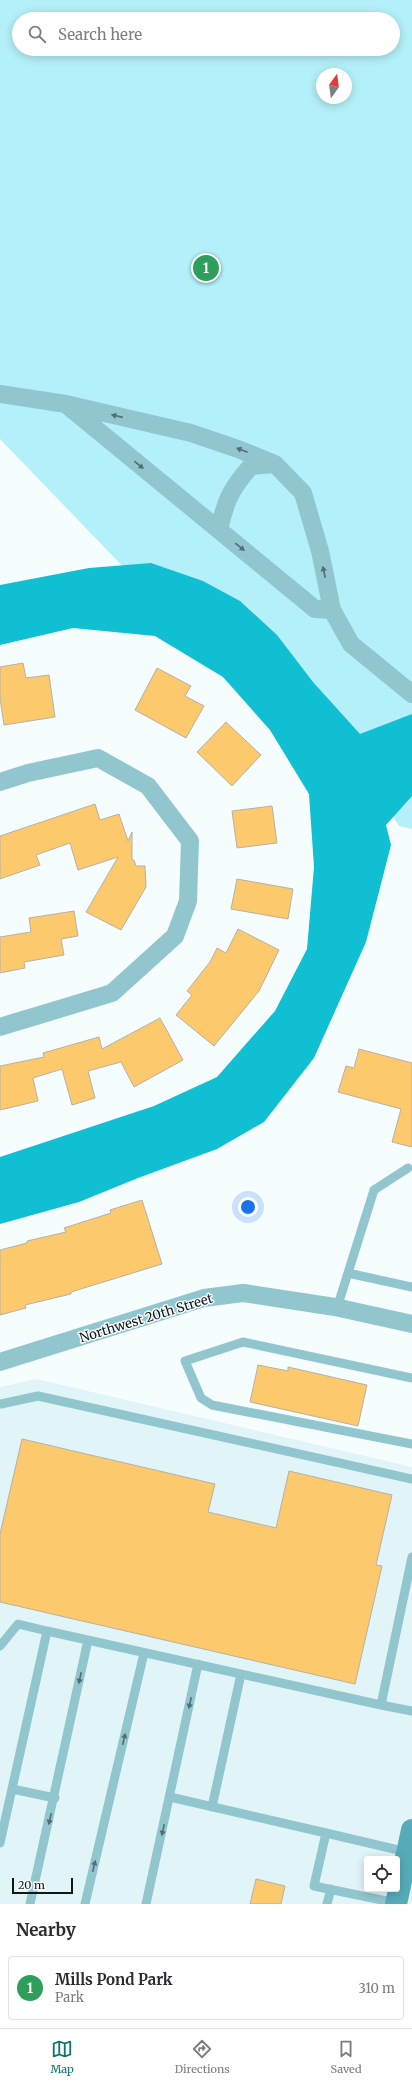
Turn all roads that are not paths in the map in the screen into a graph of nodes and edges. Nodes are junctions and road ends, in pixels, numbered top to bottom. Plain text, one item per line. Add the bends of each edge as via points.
1 (0, 394) edge
2 (66, 404) junction
3 (275, 464) junction
4 (219, 530) junction
5 (332, 610) junction
6 (412, 694) edge
7 (0, 782) edge
8 (0, 1027) edge
9 (408, 1168) dead end
10 (348, 1273) junction
11 (412, 1287) edge
12 (337, 1308) junction
13 (412, 1324) edge
14 (0, 1362) edge
15 (412, 1378) edge
16 (0, 1405) edge
17 (412, 1444) edge
18 (412, 1479) edge
19 (412, 1557) edge
20 (47, 1631) junction
21 (88, 1640) junction
22 (0, 1646) edge
23 (144, 1653) junction
24 (198, 1664) junction
25 (241, 1674) junction
26 (382, 1705) junction
27 (412, 1711) edge
28 (12, 1789) junction
29 (170, 1797) junction
30 (55, 1798) junction
31 (212, 1807) junction
32 (412, 1830) edge
33 (326, 1833) junction
34 (0, 1843) edge
35 (407, 1852) junction
36 (331, 1889) junction
37 (30, 1904) edge
38 (85, 1904) edge
39 (146, 1904) edge
40 (327, 1904) edge
41 (396, 1904) edge

1 - 2 street
3 -> 2 street via 191,433
2 -> 4 street
3 - 4 street via 251,466 239,479 225,503
5 -> 3 street via 320,551 303,492
4 -> 5 street via 315,609
5 - 6 street via 351,644
7 - 8 street via 28,773 98,758 148,786 190,841 188,901 175,936 112,993
9 - 10 lane via 374,1190
10 - 11 lane
10 - 12 lane
12 - 13 street, Northwest 20th Street
12 - 14 street, Northwest 20th Street via 243,1293 204,1298
15 - 17 lane via 243,1342 185,1361 201,1398 212,1405
16 - 18 lane via 38,1396
19 - 26 lane
20 - 21 lane
20 - 22 lane via 18,1624
20 - 28 lane
21 - 23 lane
21 -> 30 lane
23 - 24 lane
38 -> 23 lane
24 - 25 lane
24 -> 29 lane
25 - 26 lane
25 - 31 lane
26 - 27 lane
28 - 30 lane
28 - 34 lane
29 - 31 lane
29 -> 39 lane
30 -> 37 lane
31 - 33 lane
32 - 35 main road
33 - 35 lane
33 - 36 lane via 314,1886
35 - 41 main road
36 - 40 lane
36 - 41 lane

